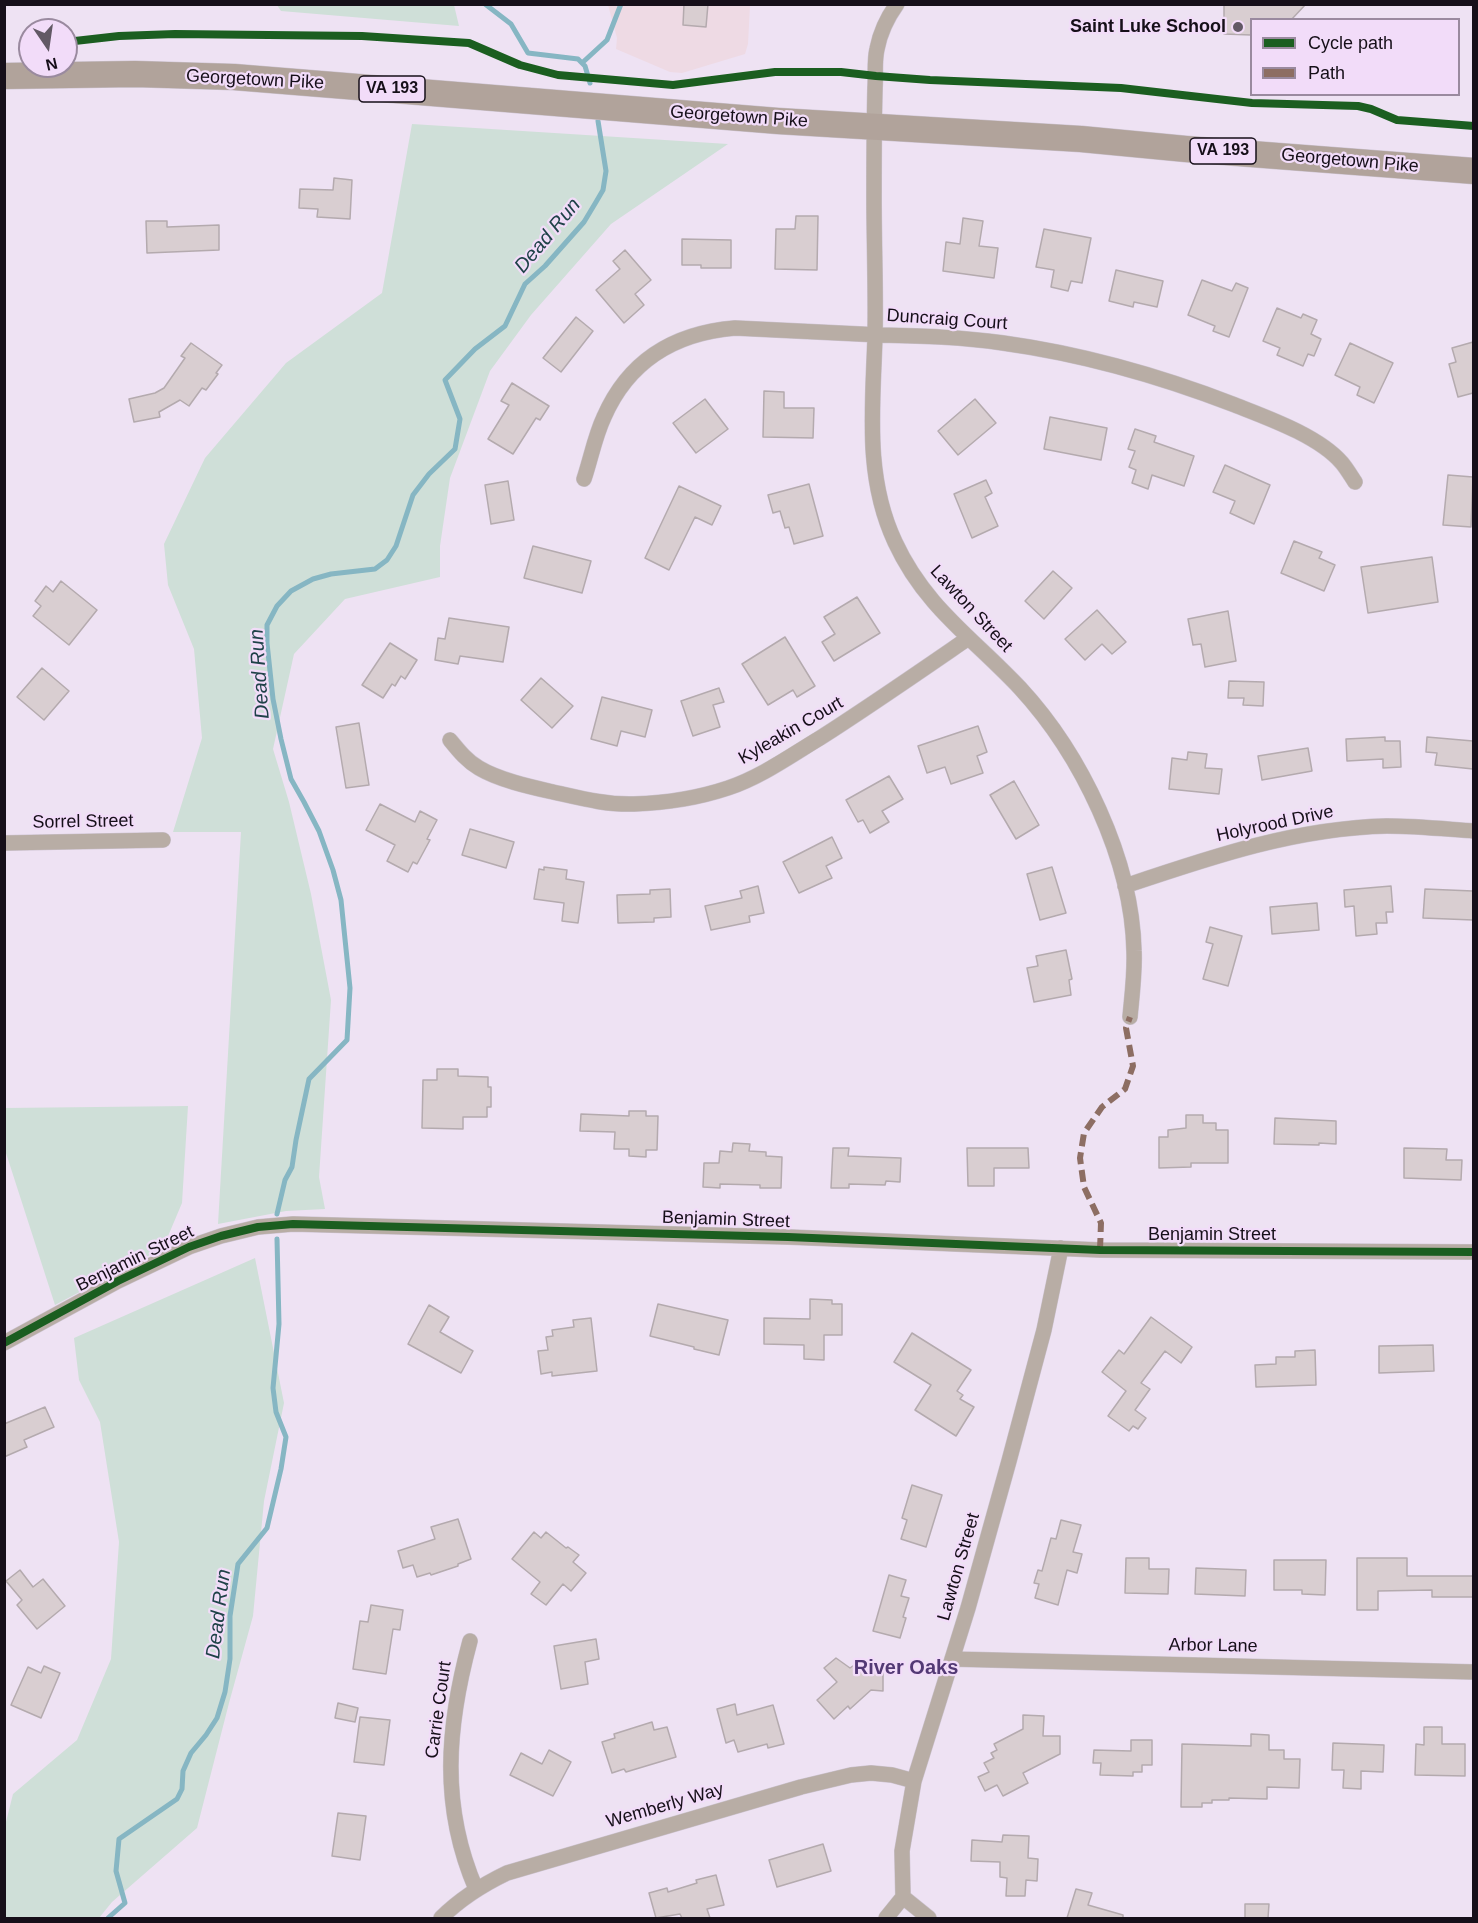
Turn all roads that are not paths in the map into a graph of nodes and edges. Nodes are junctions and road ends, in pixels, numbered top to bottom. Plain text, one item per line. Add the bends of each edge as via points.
1 (897, 4) edge
2 (4, 76) edge
3 (874, 126) junction
4 (1473, 171) edge
5 (875, 334) junction
6 (584, 479) dead end
7 (1355, 482) dead end
8 (968, 639) junction
9 (450, 740) dead end
10 (1473, 831) edge
11 (163, 840) dead end
12 (4, 843) edge
13 (1125, 886) junction
14 (1130, 1017) dead end
15 (1061, 1248) junction
16 (1473, 1252) edge
17 (4, 1342) edge
18 (470, 1641) dead end
19 (952, 1659) junction
20 (1473, 1672) edge
21 (914, 1781) junction
22 (476, 1889) junction
23 (903, 1897) junction
24 (441, 1918) edge
25 (886, 1918) edge
26 (929, 1918) edge

1 - 3 street, Lawton Street via 876,52
2 - 3 main road, Georgetown Pike / VA 193 via 234,77
3 - 4 main road, Georgetown Pike / VA 193
3 - 5 street, Lawton Street
5 - 6 street, Duncraig Court via 735,328 688,336 665,347 629,376 614,396
5 - 7 street, Duncraig Court via 1001,343 1142,373 1259,414 1314,440 1342,463
5 - 8 street, Lawton Street via 872,446 882,508 911,573 930,600
8 - 9 street, Kyleakin Court via 775,766 699,796 668,802 597,802 489,772 463,756
8 - 13 street, Lawton Street via 1021,689 1052,727 1096,805
10 - 13 street, Holyrood Drive via 1389,826 1305,834 1239,849
11 - 12 street, Sorrel Street
13 - 14 street, Lawton Street via 1134,949
15 - 16 street, Benjamin Street
15 - 17 street, Benjamin Street via 562,1230 293,1224 258,1227 189,1247
15 - 19 street, Lawton Street via 1038,1352
18 - 22 street, Carrie Court via 453,1723 450,1765 457,1836
19 - 20 street, Arbor Lane
19 - 21 street, Lawton Street
21 - 22 street, Wemberly Way via 871,1773 801,1787 507,1873
21 - 23 street, Lawton Street via 902,1851
22 - 24 street, Wemberly Way
23 - 25 street
23 - 26 street

